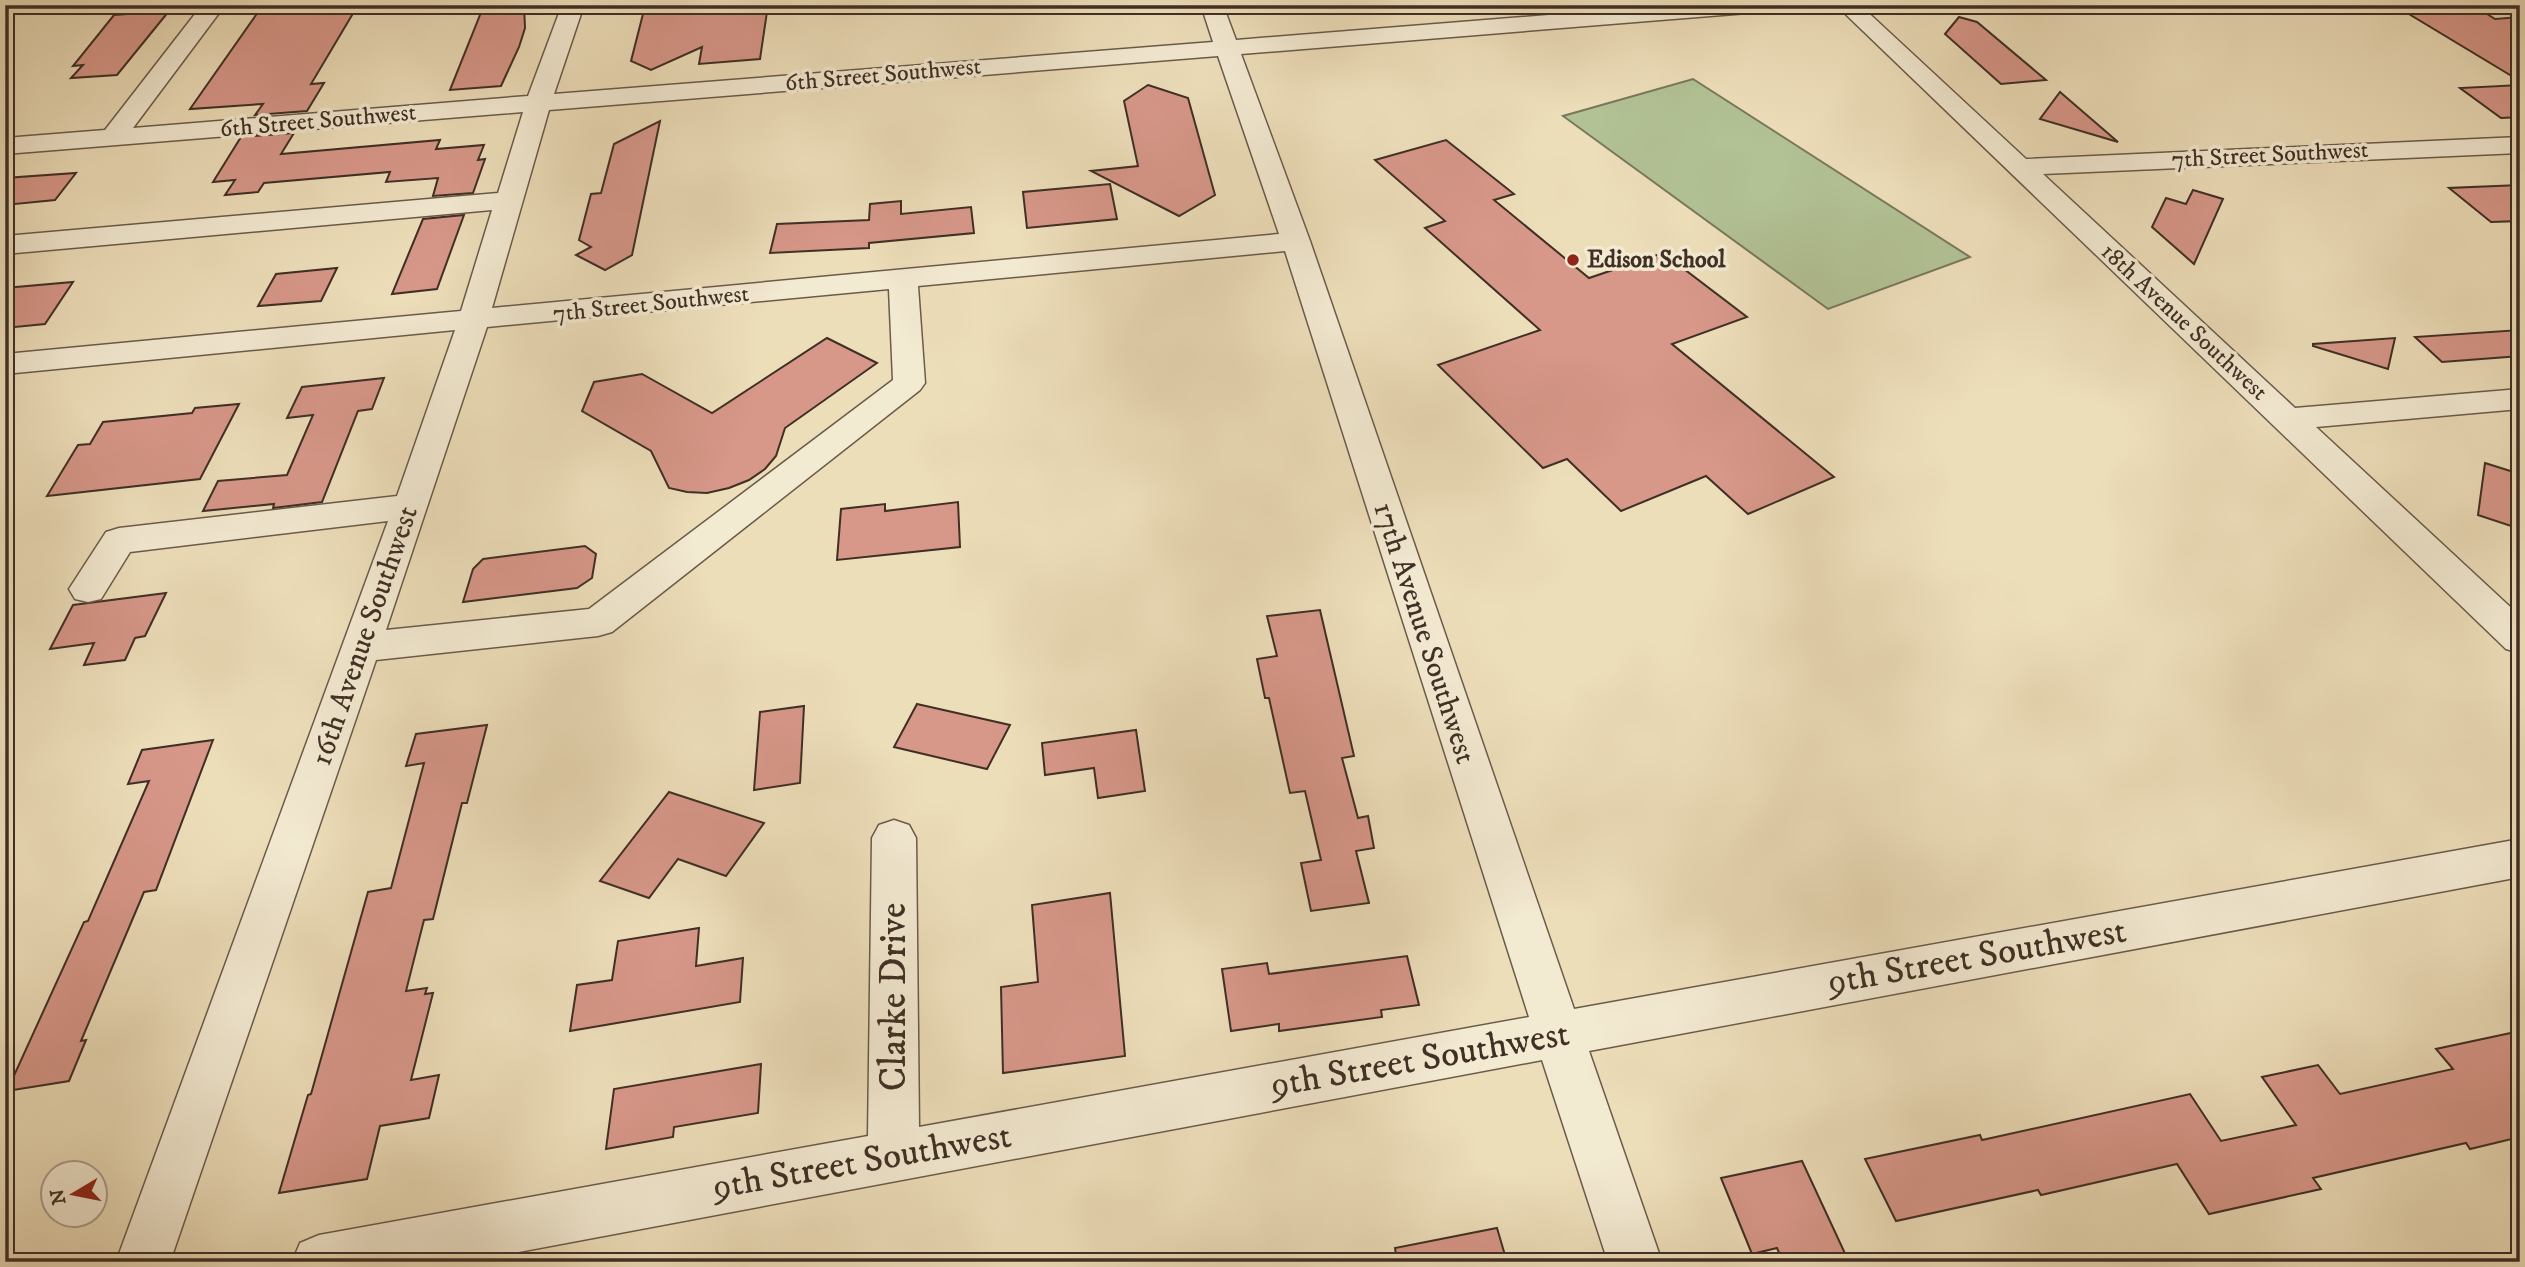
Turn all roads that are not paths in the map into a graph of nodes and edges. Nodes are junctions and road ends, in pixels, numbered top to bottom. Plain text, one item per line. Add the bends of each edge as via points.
1 (214, 5) edge
2 (572, 5) edge
3 (1212, 5) edge
4 (1760, 5) edge
5 (1847, 5) edge
6 (1227, 46) junction
7 (538, 104) junction
8 (112, 138) junction
9 (2520, 145) edge
10 (5, 146) edge
11 (2020, 167) junction
12 (509, 200) junction
13 (1296, 241) junction
14 (5, 245) edge
15 (903, 279) junction
16 (473, 321) junction
17 (5, 364) edge
18 (2520, 399) edge
19 (2287, 419) junction
20 (411, 506) junction
21 (88, 589) dead end
22 (2520, 639) edge
23 (361, 647) junction
24 (894, 838) dead end
25 (2520, 858) edge
26 (1558, 1034) junction
27 (894, 1156) junction
28 (143, 1262) edge
29 (319, 1262) edge
30 (1635, 1262) edge

1 - 8 street
2 - 7 street, 16th Avenue Southwest
3 - 6 street, 17th Avenue Southwest
4 - 6 street, 6th Street Southwest
5 - 11 street, 18th Avenue Southwest
6 - 7 street, 6th Street Southwest
6 - 13 street, 17th Avenue Southwest
7 - 8 street, 6th Street Southwest
7 - 12 street, 16th Avenue Southwest
8 - 10 street, 6th Street Southwest
9 - 11 street, 7th Street Southwest
11 - 19 street, 18th Avenue Southwest
12 - 14 street
12 - 16 street, 16th Avenue Southwest
13 - 15 street, 7th Street Southwest
13 - 26 street, 17th Avenue Southwest
15 - 16 street, 7th Street Southwest
15 - 23 street via 909,383 598,622
16 - 17 street, 7th Street Southwest
16 - 20 street, 16th Avenue Southwest
18 - 19 street
19 - 22 street, 18th Avenue Southwest
20 - 21 street via 119,541
20 - 23 street, 16th Avenue Southwest
23 - 28 street, 16th Avenue Southwest
24 - 27 street, Clarke Drive
25 - 26 street, 9th Street Southwest
26 - 27 street, 9th Street Southwest
26 - 30 street, 17th Avenue Southwest
27 - 29 street, 9th Street Southwest

